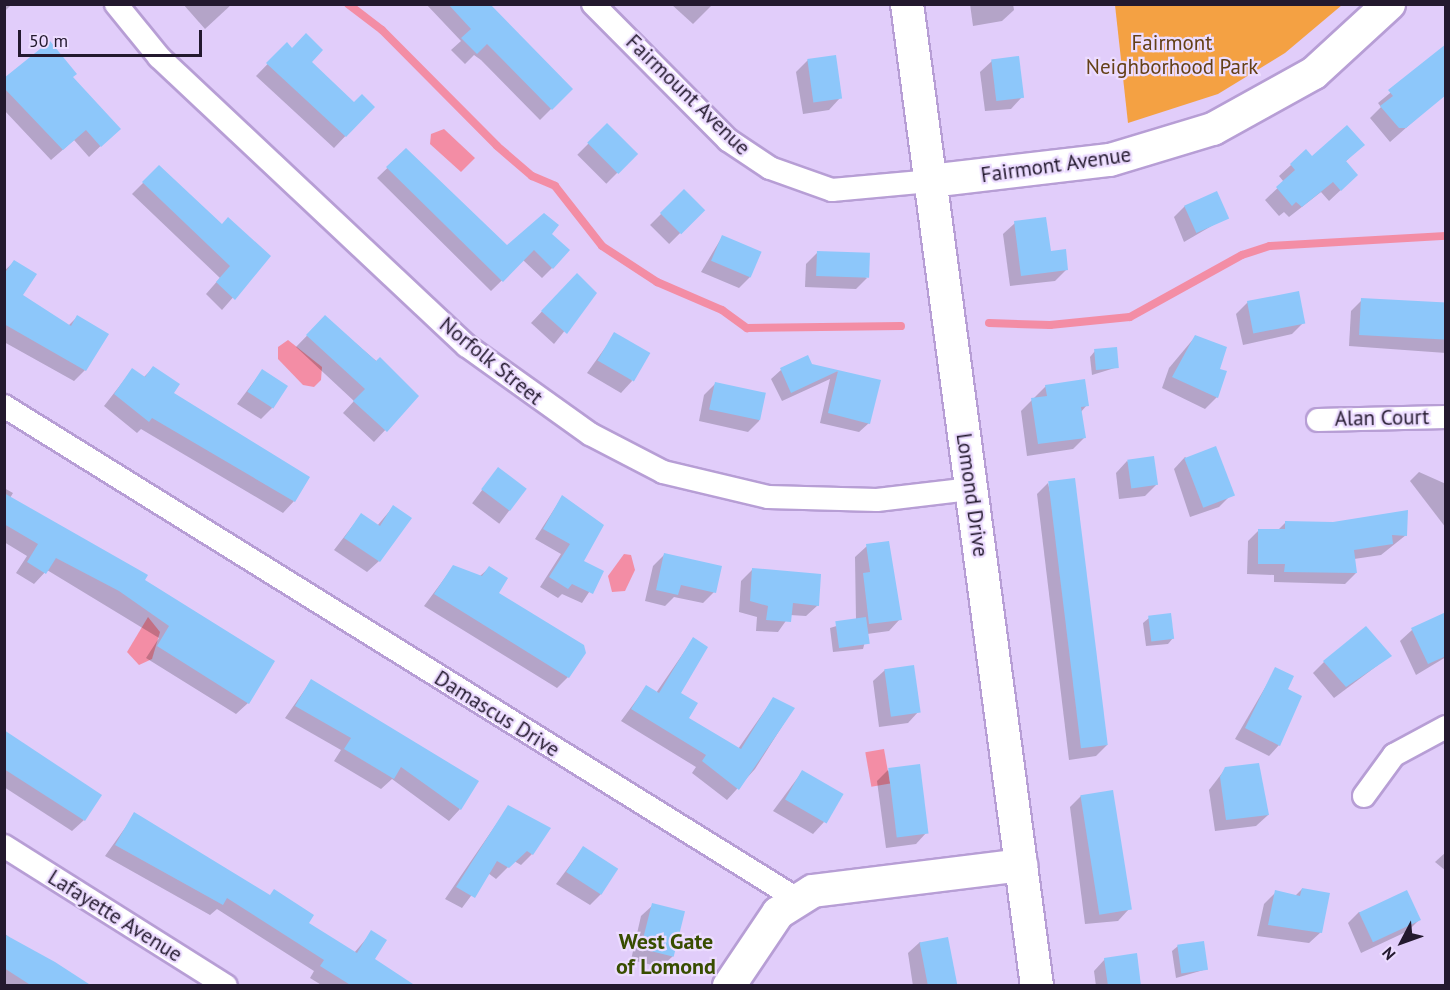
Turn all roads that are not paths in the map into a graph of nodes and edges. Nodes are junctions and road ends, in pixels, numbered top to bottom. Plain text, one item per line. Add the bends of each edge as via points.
1 (116, 4) edge
2 (593, 4) edge
3 (907, 4) edge
4 (1389, 4) edge
5 (930, 181) junction
6 (4, 406) edge
7 (1446, 417) edge
8 (1318, 420) dead end
9 (971, 489) junction
10 (1446, 727) edge
11 (1364, 796) dead end
12 (4, 846) edge
13 (1021, 865) junction
14 (797, 899) junction
15 (226, 986) edge
16 (729, 986) edge
17 (1037, 986) edge

1 - 9 street, Norfolk Street via 159,57 467,346 590,434 663,472 768,497 877,500
2 - 5 street, Fairmount Avenue via 728,140 770,168 832,189
3 - 5 main road, Lomond Drive
4 - 5 main road, Fairmont Avenue via 1314,73 1213,129 1110,160
5 - 9 main road, Lomond Drive
6 - 14 street, Damascus Drive
7 - 8 street, Alan Court
9 - 13 main road, Lomond Drive
10 - 11 street via 1394,755
12 - 15 street, Lafayette Avenue
13 - 14 main road via 833,885
13 - 17 main road, Lomond Drive
14 - 16 main road via 761,933

